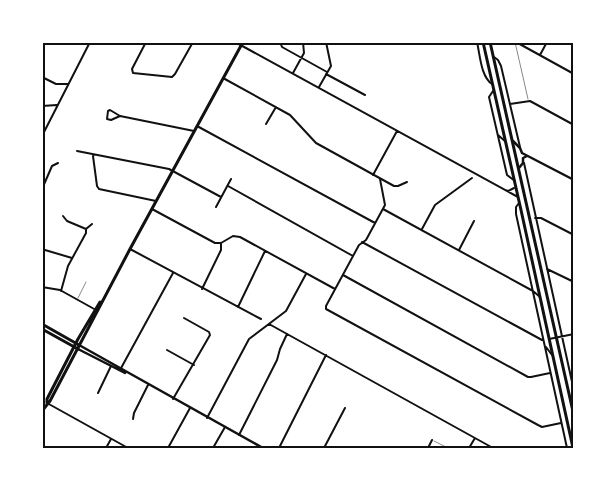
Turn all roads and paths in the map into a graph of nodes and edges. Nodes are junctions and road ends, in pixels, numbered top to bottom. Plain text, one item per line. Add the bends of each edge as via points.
1 (90, 42) edge
2 (146, 42) edge
3 (193, 42) edge
4 (235, 42) edge
5 (303, 42) edge
6 (326, 42) edge
7 (477, 42) edge
8 (516, 42) edge
9 (547, 42) edge
10 (483, 43) edge
11 (490, 43) edge
12 (242, 44) edge
13 (280, 44) edge
14 (540, 55) junction
15 (494, 57) junction
16 (302, 58) junction
17 (293, 73) junction
18 (327, 73) junction
19 (574, 74) edge
20 (42, 77) edge
21 (223, 78) junction
22 (68, 84) junction
23 (492, 84) junction
24 (319, 87) junction
25 (494, 90) junction
26 (365, 95) dead end
27 (503, 100) junction
28 (528, 100) junction
29 (496, 101) junction
30 (510, 104) junction
31 (57, 105) junction
32 (42, 106) edge
33 (276, 107) junction
34 (120, 116) junction
35 (266, 124) dead end
36 (574, 125) edge
37 (197, 126) junction
38 (194, 131) junction
39 (397, 131) junction
40 (43, 134) edge
41 (498, 135) junction
42 (506, 142) junction
43 (513, 142) junction
44 (521, 151) junction
45 (77, 152) dead end
46 (93, 155) junction
47 (529, 156) junction
48 (523, 160) junction
49 (58, 164) dead end
50 (519, 168) junction
51 (172, 171) junction
52 (373, 175) junction
53 (472, 178) dead end
54 (380, 179) junction
55 (231, 180) dead end
56 (574, 180) edge
57 (515, 181) junction
58 (407, 182) dead end
59 (228, 186) junction
60 (516, 187) junction
61 (42, 189) edge
62 (503, 189) junction
63 (221, 197) junction
64 (518, 197) junction
65 (156, 201) junction
66 (518, 203) junction
67 (216, 208) dead end
68 (528, 208) junction
69 (152, 209) junction
70 (383, 209) junction
71 (521, 210) junction
72 (62, 216) dead end
73 (535, 218) junction
74 (474, 221) dead end
75 (375, 223) junction
76 (92, 224) dead end
77 (86, 229) junction
78 (422, 230) junction
79 (574, 236) edge
80 (362, 242) junction
81 (221, 243) junction
82 (130, 249) junction
83 (45, 250) dead end
84 (459, 250) junction
85 (266, 251) junction
86 (353, 256) junction
87 (72, 258) junction
88 (547, 269) junction
89 (173, 273) junction
90 (306, 274) junction
91 (342, 275) junction
92 (86, 282) dead end
93 (574, 282) edge
94 (42, 287) edge
95 (202, 289) junction
96 (335, 289) junction
97 (61, 291) junction
98 (533, 291) junction
99 (540, 297) junction
100 (77, 299) junction
101 (238, 307) junction
102 (96, 310) junction
103 (184, 318) dead end
104 (260, 320) dead end
105 (42, 324) edge
106 (269, 324) junction
107 (547, 326) junction
108 (42, 330) edge
109 (287, 334) junction
110 (574, 334) edge
111 (562, 336) junction
112 (556, 337) junction
113 (543, 339) junction
114 (549, 339) junction
115 (544, 345) junction
116 (77, 346) junction
117 (166, 350) dead end
118 (326, 356) junction
119 (553, 357) junction
120 (111, 365) junction
121 (194, 365) junction
122 (120, 370) junction
123 (550, 373) junction
124 (148, 385) junction
125 (573, 387) edge
126 (574, 391) edge
127 (98, 393) dead end
128 (173, 399) junction
129 (47, 403) junction
130 (190, 408) junction
131 (345, 408) dead end
132 (42, 412) edge
133 (574, 416) edge
134 (207, 418) junction
135 (133, 419) dead end
136 (561, 423) junction
137 (225, 427) junction
138 (239, 435) junction
139 (475, 438) junction
140 (111, 439) junction
141 (432, 440) joint
142 (106, 448) edge
143 (128, 448) edge
144 (168, 448) edge
145 (213, 448) edge
146 (263, 448) edge
147 (279, 448) edge
148 (324, 448) edge
149 (428, 448) edge
150 (448, 448) edge
151 (469, 448) edge
152 (493, 448) edge
153 (566, 448) edge
154 (573, 448) edge

1 - 22 street
2 - 3 street via 132,72 173,77
4 - 12 street
5 - 16 street
6 - 18 street via 331,66
7 - 23 street via 485,75
8 - 14 street
8 - 28 lane
9 - 14 street
10 - 11 main road
10 - 23 main road
11 - 15 main road
12 - 17 street
12 - 21 main road
13 - 16 street
14 - 19 street
15 - 27 main road
15 - 30 street via 501,64
16 - 17 street
16 - 18 street
17 - 24 street
18 - 24 street
18 - 26 street
20 - 22 street via 56,84
21 - 33 street
21 - 37 main road
22 - 31 street
23 - 25 main road
24 - 39 street
25 - 29 main road
25 - 41 street via 489,98
27 - 29 main road
27 - 43 main road
28 - 30 street
28 - 36 street
29 - 42 main road
30 - 44 street
31 - 32 street
31 - 40 street
33 - 35 street
33 - 52 street via 292,116 314,142
34 - 34 street via 111,120 107,119 109,110
34 - 38 street
37 - 38 main road
37 - 75 street
38 - 51 main road
39 - 52 street
39 - 62 street
41 - 42 street
41 - 57 street via 507,175
42 - 57 main road
43 - 44 main road
43 - 50 main road
44 - 47 main road
44 - 48 street
45 - 46 street
46 - 51 street
46 - 65 street via 99,189
47 - 48 main road
47 - 56 main road
48 - 50 main road
48 - 73 street
49 - 61 street via 51,167
50 - 68 main road
51 - 63 street
51 - 65 main road
52 - 54 street
53 - 78 street via 435,205
54 - 58 street via 396,187
54 - 70 street
55 - 59 street
57 - 60 main road
59 - 63 street
59 - 86 street
60 - 62 street via 508,191
60 - 64 main road
62 - 64 street
63 - 67 street
64 - 66 main road
65 - 69 main road
66 - 71 main road
66 - 98 street via 516,214
68 - 71 main road
68 - 112 main road
69 - 81 street via 213,242
69 - 82 main road
70 - 75 street
70 - 78 street
71 - 99 main road
72 - 77 street
73 - 79 street via 541,218
73 - 88 street
74 - 84 street
75 - 80 street
76 - 77 street
77 - 87 street
78 - 84 street
80 - 86 street
80 - 113 street
81 - 85 street via 235,236
81 - 95 street via 221,250
82 - 89 street
82 - 102 main road
83 - 87 street
84 - 98 street
85 - 90 street
85 - 101 street
86 - 91 street
87 - 97 street
88 - 93 street
88 - 111 street
89 - 95 street
89 - 122 street
90 - 96 street
90 - 106 street via 288,308
91 - 96 street
91 - 123 street via 528,377
92 - 100 lane
94 - 97 street
95 - 101 street
96 - 136 street via 327,310 542,427
97 - 100 street
98 - 99 street
98 - 113 street
99 - 107 main road
100 - 102 street
101 - 104 street
102 - 116 main road
103 - 121 street via 210,333
105 - 116 main road
106 - 109 street
106 - 134 street via 251,337
107 - 113 street
107 - 114 main road
108 - 116 main road
109 - 118 street
109 - 138 street
110 - 111 street
111 - 112 street
111 - 125 street
112 - 114 street
112 - 133 main road
113 - 115 street
114 - 119 main road
115 - 119 street
115 - 123 street
116 - 120 main road
116 - 129 main road
117 - 121 street
118 - 139 street
118 - 147 street
119 - 154 main road
120 - 122 main road
120 - 127 street
121 - 128 street
122 - 124 main road
123 - 136 street
124 - 128 main road
124 - 135 street
125 - 126 street
128 - 130 main road
129 - 132 main road
129 - 140 street
130 - 134 main road
130 - 144 street
131 - 148 street
134 - 137 main road
136 - 153 street
137 - 138 main road
137 - 145 street
138 - 146 main road
139 - 151 street
139 - 152 street
140 - 142 street
140 - 143 street
141 - 149 street
141 - 150 lane

